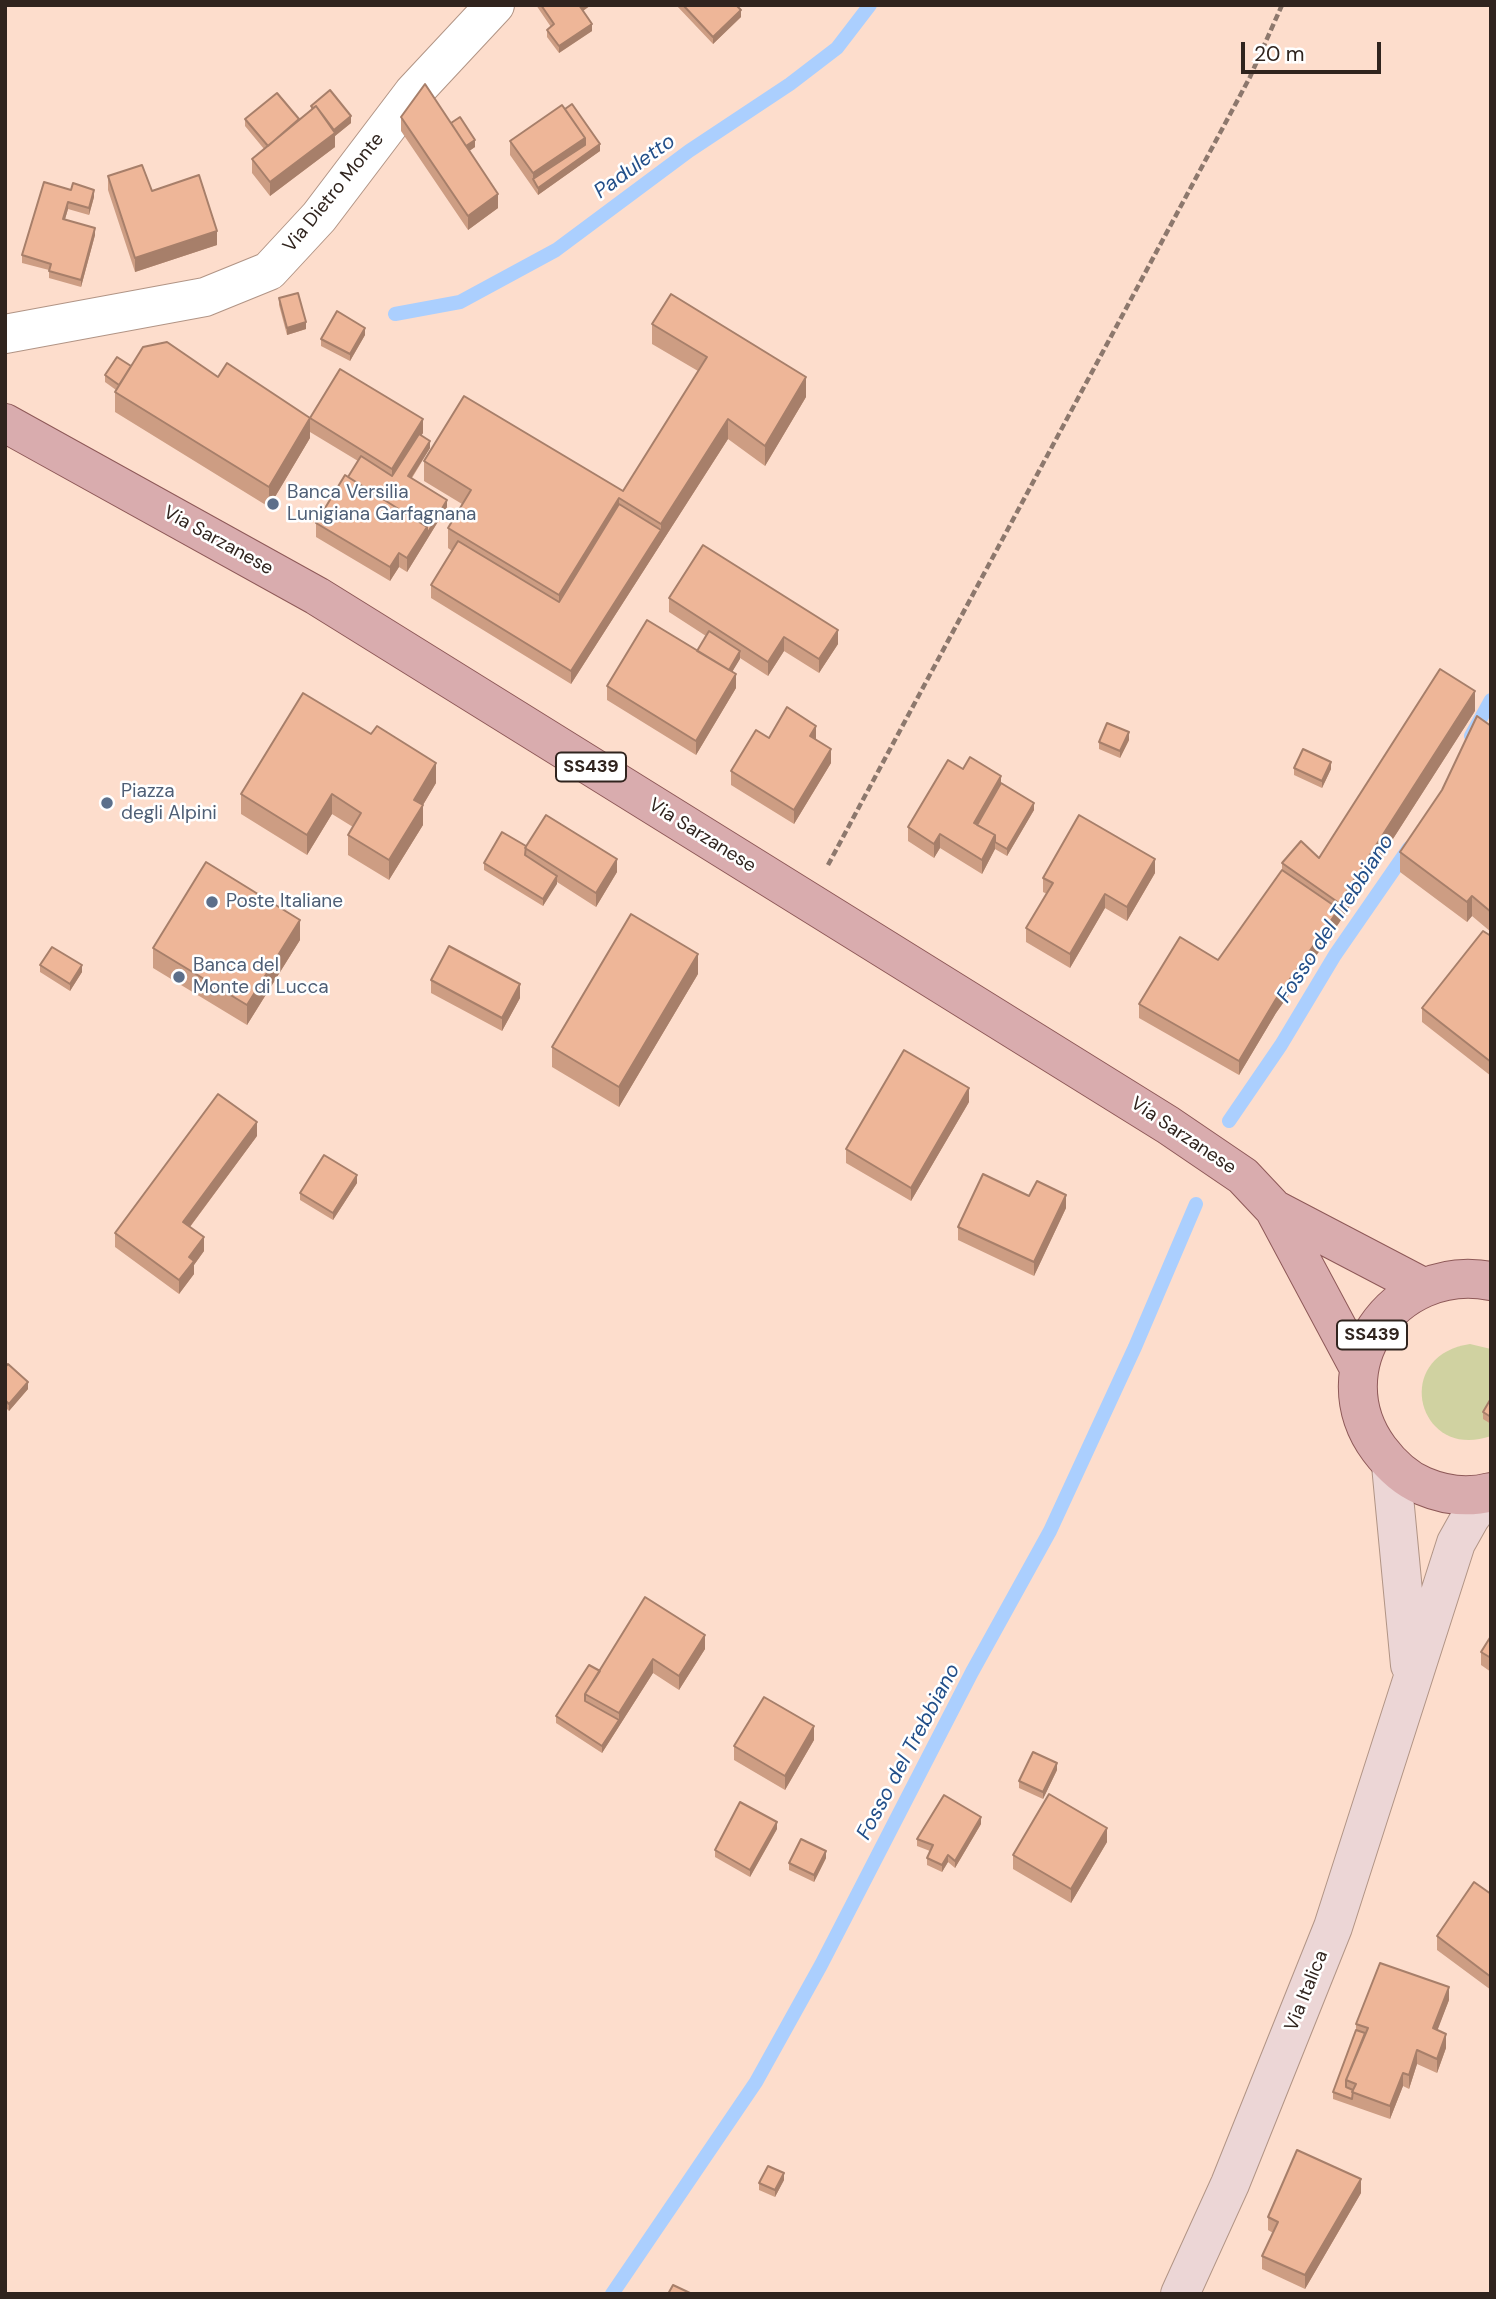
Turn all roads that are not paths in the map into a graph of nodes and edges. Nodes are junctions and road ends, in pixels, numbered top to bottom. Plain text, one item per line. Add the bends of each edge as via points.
1 (495, 5) edge
2 (5, 334) edge
3 (5, 423) edge
4 (1274, 1209) junction
5 (1491, 1281) edge
6 (1423, 1287) junction
7 (1359, 1368) junction
8 (1391, 1465) junction
9 (1489, 1493) edge
10 (1411, 1679) junction
11 (1180, 2294) edge

1 - 2 street, Via Dietro Monte via 413,93 319,217 269,271 205,297
3 - 4 main road, Via Sarzanese / SS439 via 317,596 1168,1125 1243,1176
4 - 6 main road, SS439
4 - 7 main road, SS439
5 - 6 main road, SS439 via 1466,1278
6 - 7 main road, SS439 via 1399,1300 1381,1320
7 - 8 main road, SS439 via 1359,1404 1370,1437
8 - 9 main road, SS439 via 1436,1492 1462,1496
8 - 10 main road, Via Italica
9 - 10 main road, Via Italica via 1456,1543
10 - 11 main road, Via Italica via 1333,1927 1230,2184

